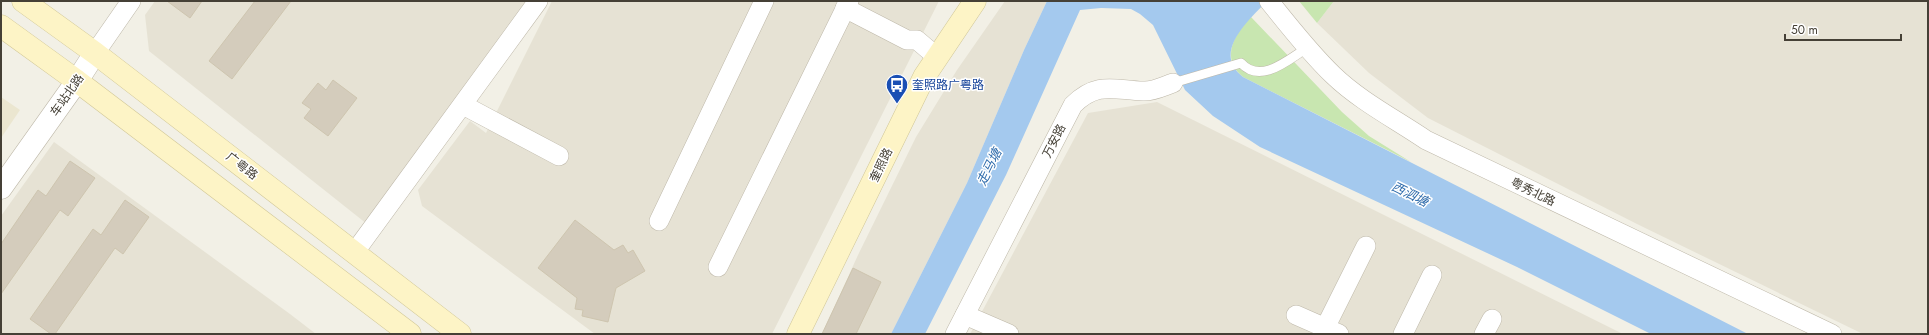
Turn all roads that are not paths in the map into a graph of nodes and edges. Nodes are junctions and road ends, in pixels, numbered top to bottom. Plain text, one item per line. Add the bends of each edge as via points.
1 (23, 1) edge
2 (131, 1) edge
3 (538, 1) edge
4 (764, 1) edge
5 (975, 1) edge
6 (847, 4) edge
7 (1274, 7) edge
8 (1, 26) edge
9 (1307, 48) junction
10 (95, 53) junction
11 (937, 57) junction
12 (77, 81) junction
13 (1173, 83) joint
14 (463, 105) junction
15 (559, 156) dead end
16 (1, 188) edge
17 (659, 221) dead end
18 (1366, 246) dead end
19 (354, 253) junction
20 (718, 267) dead end
21 (1432, 274) dead end
22 (965, 314) junction
23 (1296, 315) dead end
24 (1323, 330) edge
25 (410, 334) edge
26 (460, 334) edge
27 (798, 334) edge
28 (955, 334) edge
29 (1009, 334) edge
30 (1402, 334) edge
31 (1832, 334) edge

1 - 10 main road, 广粤路
2 - 10 street, 车站北路
3 - 14 street
4 - 17 street
5 - 11 main road, 奎照路
6 - 11 street via 907,40 917,40
6 - 20 street
7 - 9 street, 粤秀北路
8 - 12 main road
9 - 13 lane, 万安路 via 1262,72 1245,68 1241,63
9 - 31 street, 粤秀北路 via 1334,75 1365,100 1426,140
10 - 12 street, 车站北路
10 - 19 main road, 广粤路
11 - 27 main road, 奎照路 via 924,77
12 - 16 street, 车站北路
12 - 25 main road
13 - 22 street, 万安路 via 1144,92 1112,88 1095,90 1083,95 1073,105
14 - 15 street
14 - 19 street
18 - 24 street
19 - 26 main road, 广粤路
21 - 30 street
22 - 28 street, 万安路
22 - 29 street
23 - 24 street

